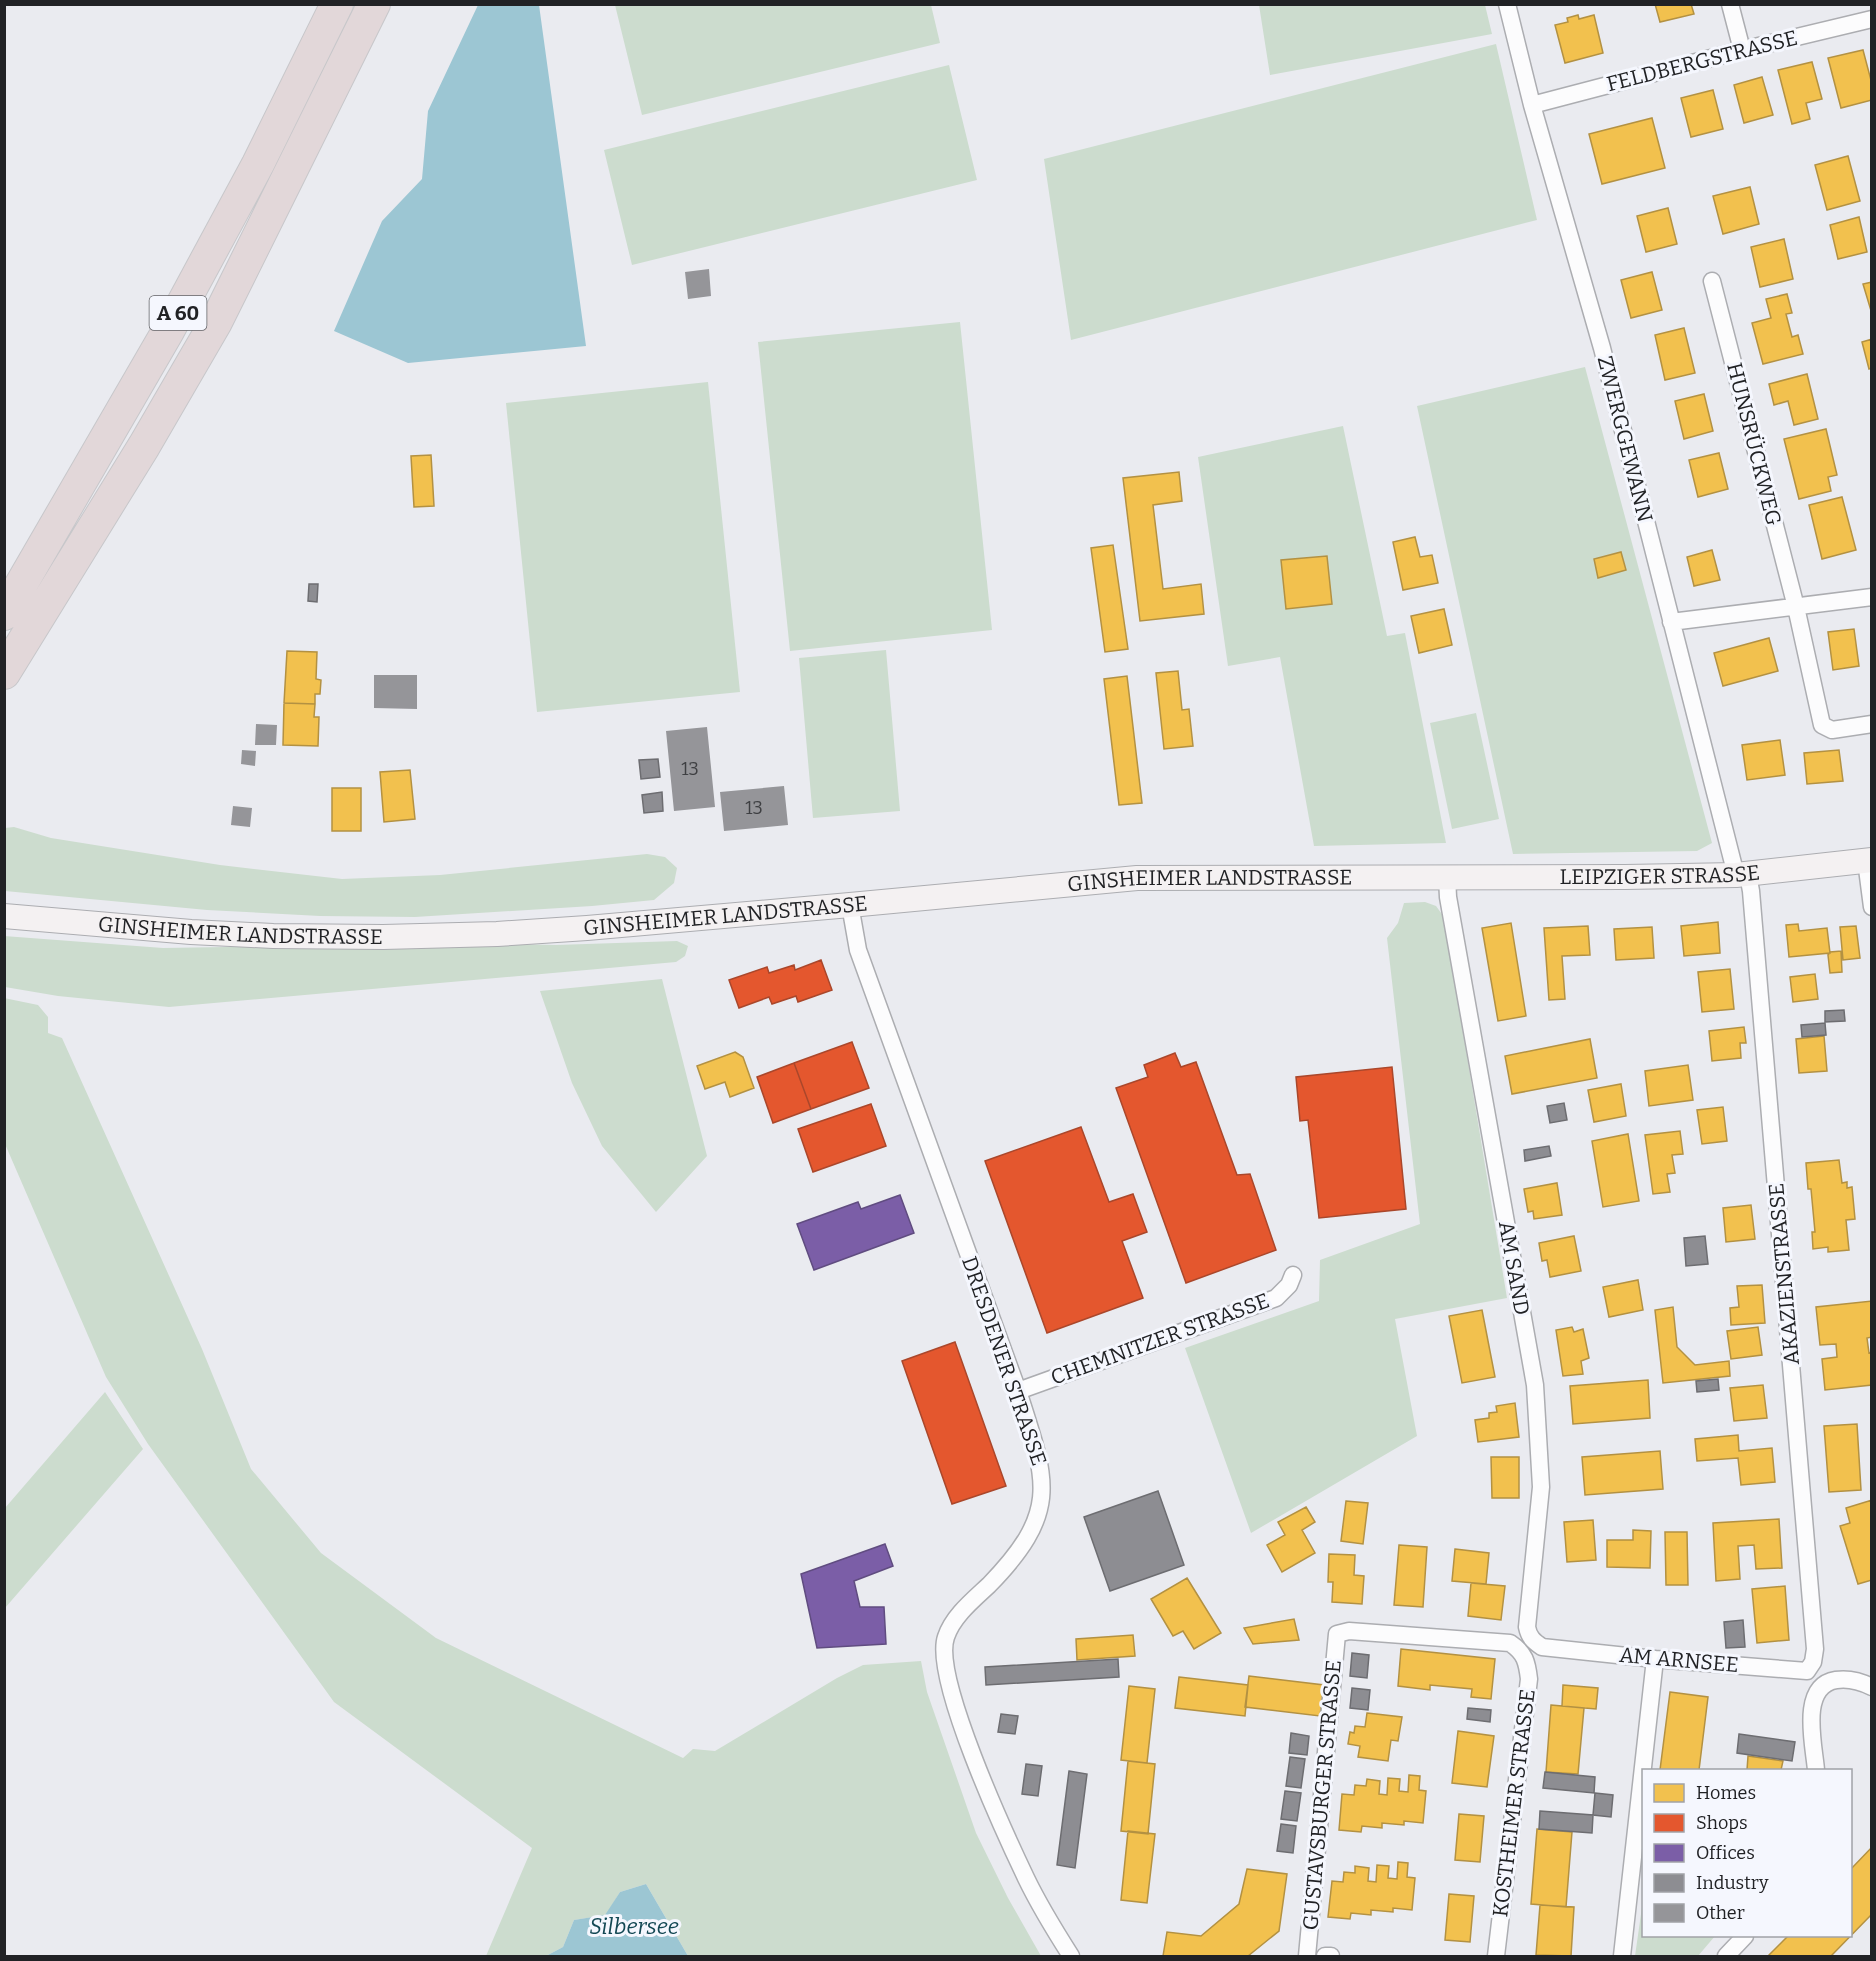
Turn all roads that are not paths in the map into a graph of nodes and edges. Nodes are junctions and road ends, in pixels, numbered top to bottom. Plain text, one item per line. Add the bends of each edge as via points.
1 (337, 4) edge
2 (374, 4) edge
3 (1507, 4) edge
4 (1730, 4) edge
5 (1872, 19) edge
6 (1742, 50) junction
7 (1532, 105) junction
8 (1712, 280) dead end
9 (1872, 597) edge
10 (1796, 607) junction
11 (4, 614) edge
12 (1671, 622) junction
13 (21, 645) junction
14 (4, 673) edge
15 (4, 682) edge
16 (1872, 724) edge
17 (1869, 861) edge
18 (1742, 875) junction
19 (1447, 877) junction
20 (850, 905) junction
21 (1872, 907) edge
22 (4, 916) edge
23 (1293, 1275) dead end
24 (1018, 1391) junction
25 (1552, 1648) joint
26 (1522, 1650) joint
27 (1655, 1659) junction
28 (1808, 1671) joint
29 (1872, 1688) edge
30 (1643, 1769) edge
31 (1816, 1769) edge
32 (1642, 1776) edge
33 (1743, 1937) edge
34 (1071, 1956) edge
35 (1307, 1956) edge
36 (1324, 1956) edge
37 (1331, 1956) edge
38 (1496, 1956) edge
39 (1622, 1956) edge
40 (1726, 1956) edge

1 - 11 highway, A 60 via 258,164 168,331
2 - 13 highway, A 60 via 216,321
3 - 7 street, ZWERGGEWANN
4 - 6 street
5 - 6 street, FELDBERGSTRASSE
6 - 7 street, FELDBERGSTRASSE
7 - 12 street, ZWERGGEWANN via 1602,348
8 - 10 street, HUNSRÜCKWEG
9 - 10 street
10 - 12 street
10 - 16 street, HUNSRÜCKWEG via 1822,725 1832,730
12 - 18 street, ZWERGGEWANN
13 - 14 highway, A 60
13 - 15 highway, A 60
17 - 18 main road, LEIPZIGER STRASSE
17 - 21 street
18 - 19 main road, LEIPZIGER STRASSE
18 - 28 street, AKAZIENSTRASSE via 1751,891 1770,1104 1815,1649
19 - 20 main road, GINSHEIMER LANDSTRASSE via 1137,878
19 - 25 street, AM SAND via 1535,1385 1541,1487 1527,1627 1534,1642
20 - 22 main road, GINSHEIMER LANDSTRASSE via 587,928 383,937 191,932
20 - 24 street, DRESDENER STRASSE via 858,950
23 - 24 street, CHEMNITZER STRASSE via 1276,1298
24 - 34 street, DRESDENER STRASSE via 1042,1478 1039,1514 1030,1534 1000,1573 958,1615 944,1646 961,1724 987,1789 1026,1879
25 - 27 street, AM ARNSEE
26 - 35 street, GUSTAVSBURGER STRASSE via 1510,1643 1349,1631 1338,1634
26 - 38 street, KOSTHEIMER STRASSE via 1529,1679
27 - 28 street, AM ARNSEE
27 - 30 street
29 - 31 street via 1861,1682 1834,1681 1822,1685 1816,1693 1811,1705
32 - 39 street
33 - 40 street
36 - 37 street, GUSTAVSBURGER STRASSE

